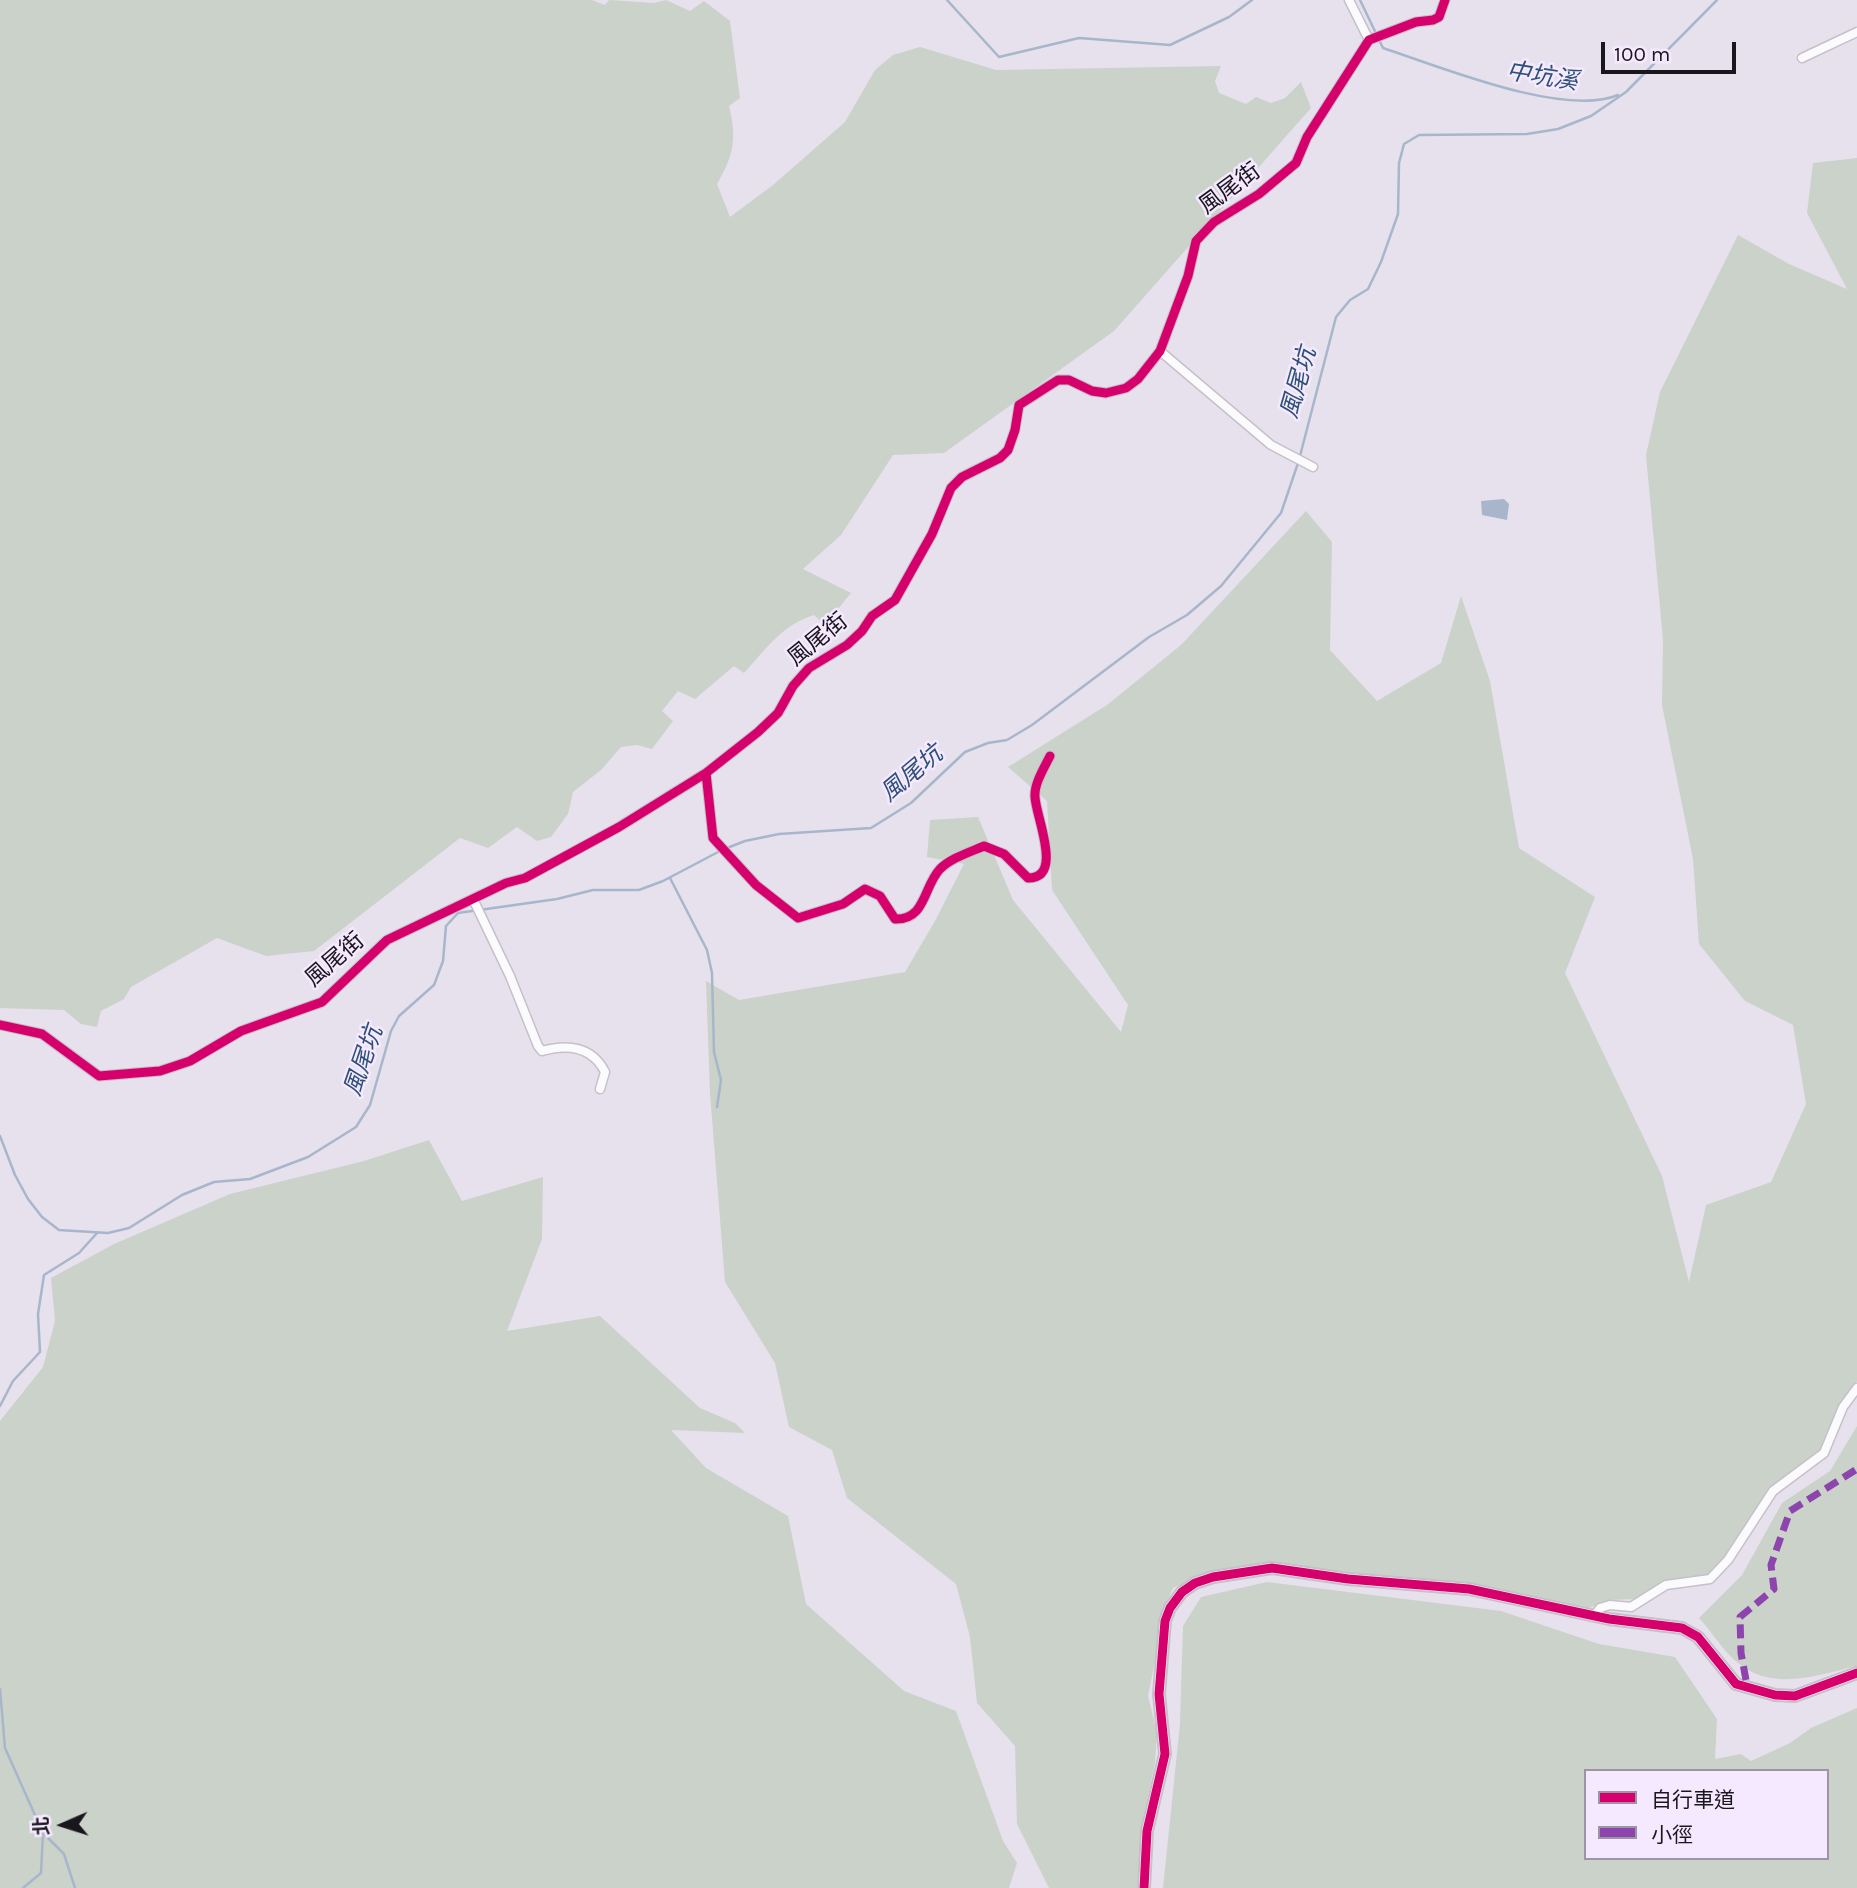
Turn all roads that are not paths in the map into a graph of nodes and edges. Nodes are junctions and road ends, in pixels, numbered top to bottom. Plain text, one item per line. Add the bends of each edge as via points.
1 (1349, 0) edge
2 (1445, 0) edge
3 (1857, 32) edge
4 (1369, 40) junction
5 (1802, 58) dead end
6 (1160, 351) junction
7 (1313, 467) dead end
8 (1050, 756) dead end
9 (706, 773) junction
10 (474, 901) junction
11 (0, 1025) edge
12 (600, 1089) dead end
13 (1857, 1388) edge
14 (1595, 1615) junction
15 (1857, 1673) edge
16 (1144, 1888) edge

1 - 4 street
2 - 4 street via 1439,17
3 - 5 street
4 - 6 street, 風尾街 via 1307,137 1296,163 1259,194 1214,222 1196,241
6 - 7 street via 1271,445
6 - 9 street, 風尾街 via 1138,379 1120,390 1099,393 1058,380 1019,405 1008,450 951,488 932,534 895,600 872,616 847,645 808,668 778,713
8 - 9 street via 1035,797 1047,853 1043,873 1028,878 1004,854 984,846 941,869 912,916 895,919 880,896 865,889 843,904 798,918 756,885 713,838
9 - 10 street, 風尾街 via 619,827
10 - 11 street, 風尾街 via 387,940 322,1002 240,1031 190,1061 160,1071 99,1076 42,1034
10 - 12 street via 538,1046 542,1051 574,1047 589,1053 605,1072
13 - 14 street via 1843,1407 1824,1453 1773,1491 1728,1560 1710,1579 1666,1585 1631,1607 1610,1605
14 - 15 street via 1682,1628 1698,1637 1736,1684 1775,1695 1795,1696
14 - 16 street via 1469,1589 1272,1568 1195,1583 1176,1598 1166,1621 1159,1694 1165,1754 1149,1821

